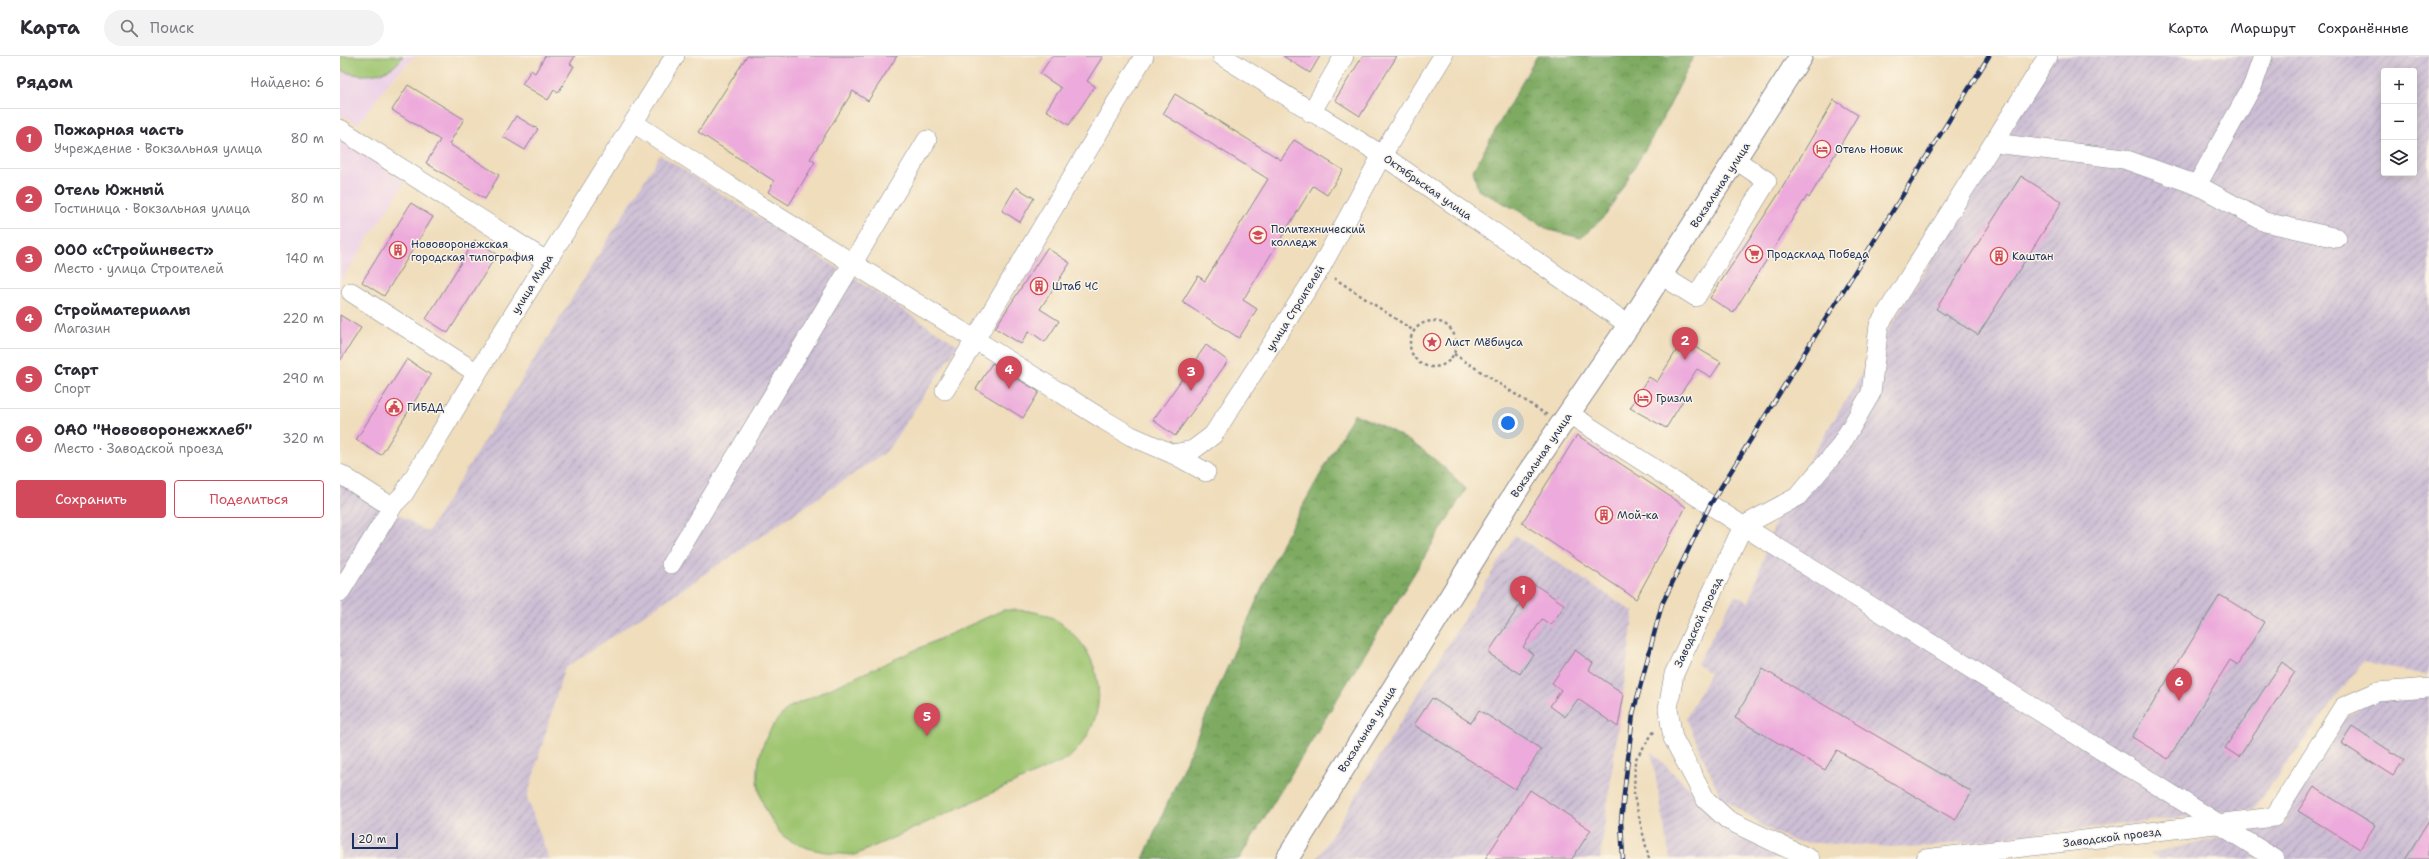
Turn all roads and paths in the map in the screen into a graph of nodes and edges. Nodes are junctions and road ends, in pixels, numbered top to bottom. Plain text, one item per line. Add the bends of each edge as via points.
1 (675, 56) edge
2 (1144, 56) edge
3 (1222, 56) edge
4 (1344, 56) edge
5 (1443, 56) edge
6 (1801, 56) edge
7 (2048, 56) edge
8 (2263, 56) edge
9 (1312, 113) junction
10 (634, 123) junction
11 (340, 129) edge
12 (928, 140) dead end
13 (1994, 143) junction
14 (1382, 155) junction
15 (1736, 160) junction
16 (2197, 185) junction
17 (2337, 238) dead end
18 (546, 261) junction
19 (852, 262) junction
20 (1320, 269) junction
21 (1661, 275) junction
22 (351, 292) dead end
23 (1629, 324) junction
24 (1414, 331) junction
25 (975, 339) junction
26 (1454, 354) junction
27 (477, 373) junction
28 (945, 390) dead end
29 (1565, 419) junction
30 (1214, 435) junction
31 (1173, 454) junction
32 (340, 474) edge
33 (389, 503) junction
34 (1743, 526) junction
35 (671, 564) dead end
36 (340, 592) edge
37 (2429, 688) edge
38 (1668, 709) junction
39 (2216, 824) junction
40 (1287, 859) edge
41 (1649, 859) edge
42 (1810, 859) edge
43 (1926, 859) edge
44 (2275, 859) edge

1 - 10 street, улица Мира
2 - 25 street
3 - 9 street, Октябрьская улица
4 - 9 street
5 - 14 street, улица Строителей
6 - 15 main road, Вокзальная улица
7 - 13 street
8 - 16 street via 2253,85
9 - 14 street, Октябрьская улица
10 - 18 street, улица Мира
10 - 19 street
11 - 18 street
12 - 19 street
13 - 16 street via 2124,160
13 - 34 street via 1879,325 1870,393 1840,448 1797,498
14 - 20 street, улица Строителей
14 - 23 street, Октябрьская улица
15 - 21 main road, Вокзальная улица
15 - 21 street via 1767,181 1696,297
16 - 17 street via 2265,222
18 - 27 street, улица Мира
19 - 25 street
19 - 35 street
20 - 24 path
20 - 30 street, улица Строителей
21 - 23 main road, Вокзальная улица
22 - 27 street
23 - 29 main road, Вокзальная улица
24 - 26 path via 1426,322 1441,322 1453,332 1456,347
24 - 26 path via 1410,345 1415,359 1422,364 1428,367 1444,365
25 - 28 street
25 - 31 street via 1131,436
26 - 29 path
27 - 33 street, улица Мира via 403,495
29 - 34 street
29 - 40 main road, Вокзальная улица via 1520,485
30 - 31 street, улица Строителей via 1193,450
30 - 31 street via 1199,469
32 - 33 street
33 - 36 street, улица Мира
34 - 38 street, Заводской проезд via 1674,674
34 - 39 street
37 - 39 street, Заводской проезд via 2377,692 2343,707 2274,817
38 - 41 path via 1635,760 1634,796
38 - 42 street, Заводской проезд via 1673,738 1706,800 1728,820
39 - 43 street, Заводской проезд
39 - 44 street

